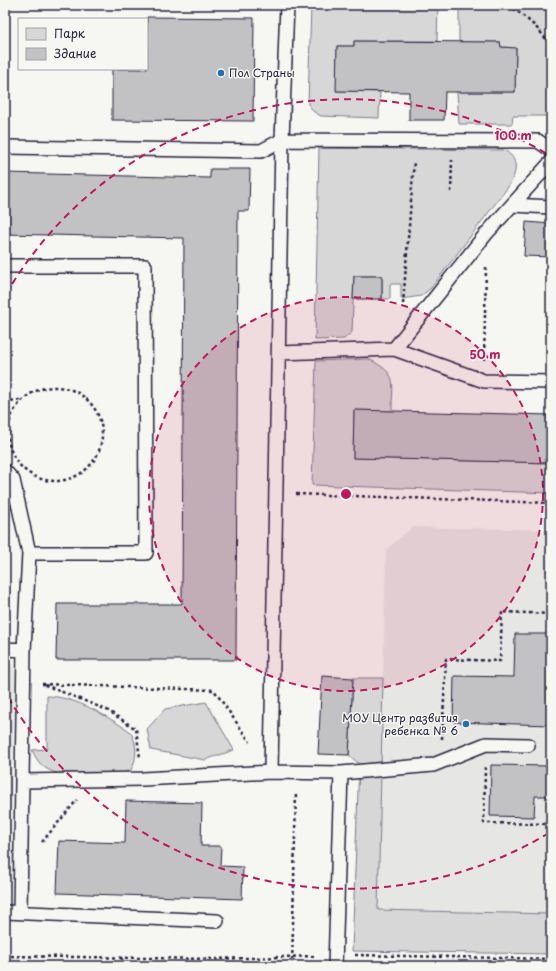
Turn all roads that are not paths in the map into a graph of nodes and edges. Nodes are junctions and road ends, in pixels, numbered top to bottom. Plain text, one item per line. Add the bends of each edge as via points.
1 (288, 5) edge
2 (282, 140) junction
3 (5, 147) edge
4 (551, 150) edge
5 (551, 162) edge
6 (512, 206) junction
7 (551, 207) edge
8 (5, 266) edge
9 (397, 344) junction
10 (279, 353) junction
11 (551, 382) edge
12 (5, 471) edge
13 (29, 553) junction
14 (5, 649) edge
15 (24, 650) junction
16 (528, 745) dead end
17 (272, 772) junction
18 (341, 773) junction
19 (22, 781) junction
20 (5, 912) edge
21 (20, 912) junction
22 (217, 921) dead end
23 (336, 960) edge

1 - 2 lane
2 - 3 lane via 262,151
2 - 4 lane via 538,141
2 - 10 lane
5 - 6 lane
6 - 7 lane
6 - 9 lane via 486,234
8 - 13 lane via 145,266 146,553
9 - 10 lane
9 - 11 lane via 484,381
10 - 17 lane
12 - 13 lane via 13,480
13 - 15 lane
14 - 15 lane
15 - 19 lane
16 - 18 lane via 486,744 433,765
17 - 18 lane
17 - 19 lane via 143,779
18 - 23 lane
19 - 21 lane
20 - 21 lane
21 - 22 lane

